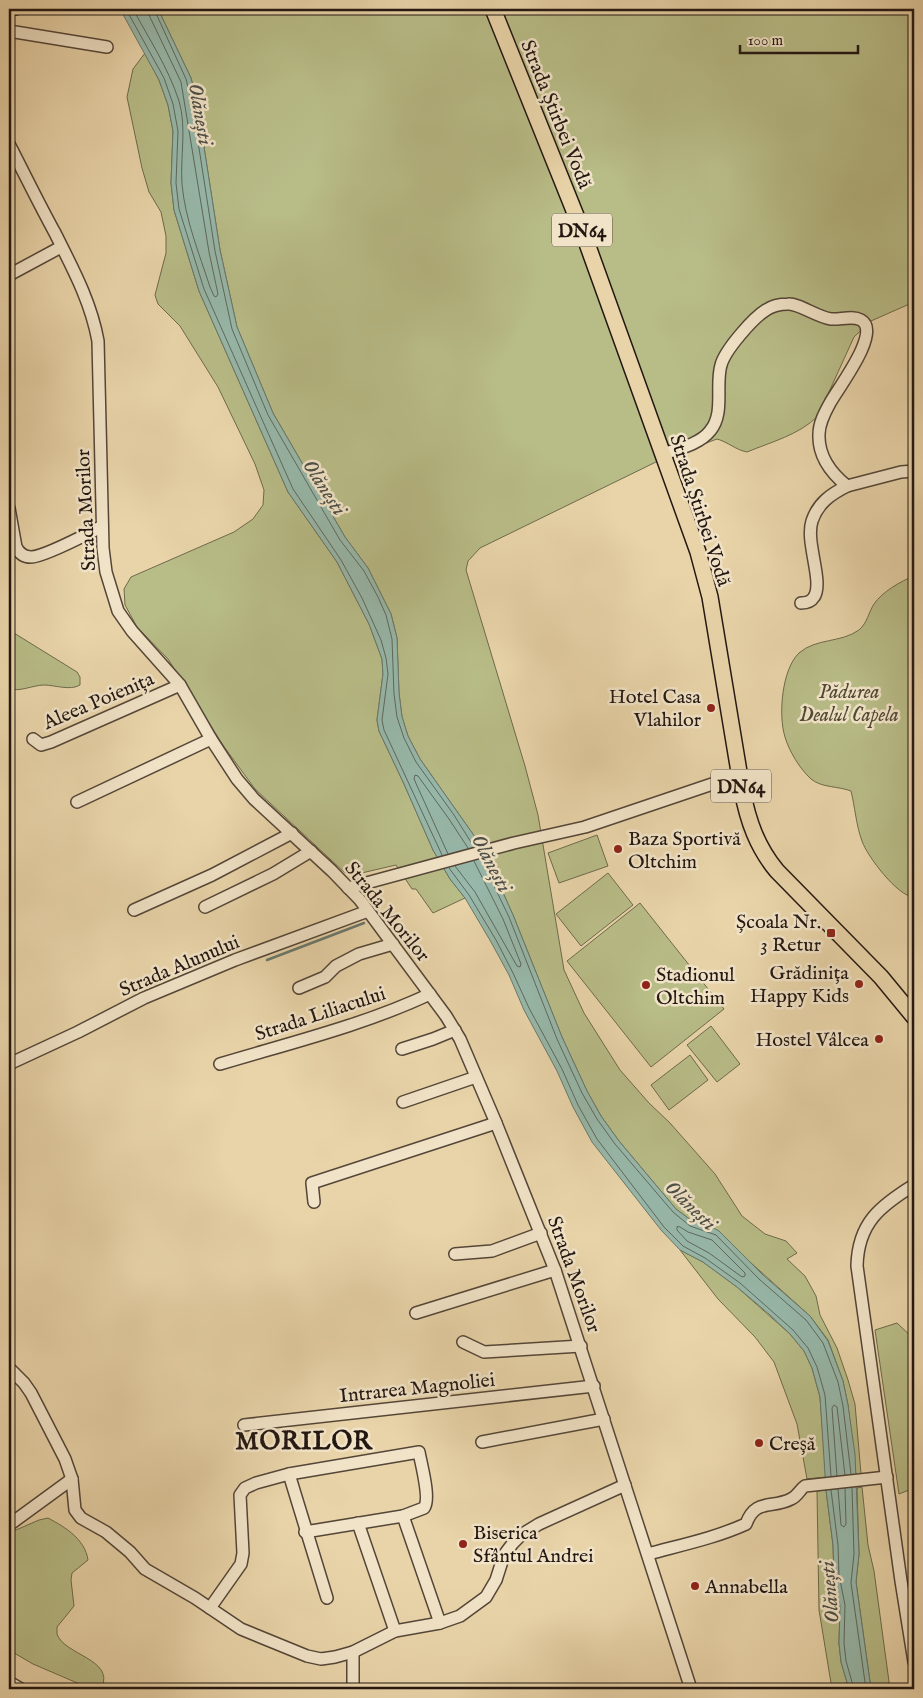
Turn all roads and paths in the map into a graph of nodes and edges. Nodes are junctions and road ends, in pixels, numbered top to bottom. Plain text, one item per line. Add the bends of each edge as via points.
1 (493, 9) edge
2 (9, 32) edge
3 (107, 48) dead end
4 (9, 144) edge
5 (61, 246) junction
6 (9, 275) edge
7 (663, 454) junction
8 (914, 471) edge
9 (847, 486) junction
10 (9, 508) edge
11 (101, 527) junction
12 (801, 602) dead end
13 (180, 684) junction
14 (33, 739) dead end
15 (211, 739) junction
16 (739, 775) junction
17 (77, 802) dead end
18 (292, 833) junction
19 (311, 852) junction
20 (348, 888) junction
21 (205, 907) dead end
22 (134, 910) dead end
23 (368, 911) junction
24 (392, 944) junction
25 (299, 988) dead end
26 (430, 994) junction
27 (914, 1017) edge
28 (455, 1030) junction
29 (402, 1049) dead end
30 (9, 1064) edge
31 (220, 1064) dead end
32 (476, 1077) junction
33 (404, 1102) dead end
34 (496, 1123) junction
35 (914, 1185) edge
36 (314, 1202) dead end
37 (541, 1233) junction
38 (455, 1254) dead end
39 (555, 1270) junction
40 (416, 1313) dead end
41 (464, 1342) dead end
42 (581, 1346) junction
43 (9, 1368) edge
44 (594, 1386) junction
45 (604, 1419) junction
46 (244, 1425) dead end
47 (482, 1442) dead end
48 (289, 1474) junction
49 (887, 1478) junction
50 (72, 1479) junction
51 (626, 1485) junction
52 (403, 1516) junction
53 (358, 1523) junction
54 (9, 1525) edge
55 (305, 1532) junction
56 (648, 1554) junction
57 (327, 1598) dead end
58 (210, 1608) junction
59 (440, 1623) junction
60 (395, 1631) junction
61 (353, 1652) junction
62 (914, 1662) edge
63 (9, 1682) edge
64 (21, 1689) edge
65 (353, 1689) edge
66 (691, 1689) edge

1 - 7 main road, Strada Știrbei Vodă / DN64 via 586,238
2 - 3 street
4 - 5 street, Strada Morilor
5 - 6 street
5 - 11 street, Strada Morilor via 91,309 98,341
7 - 9 street via 711,431 717,415 719,375 724,356 765,310 790,304 831,319 856,318 865,324 868,331 861,352 823,418 819,433 823,456 834,474
7 - 16 main road, Strada Știrbei Vodă / DN64 via 704,570
8 - 9 street
9 - 12 street via 830,495 812,521 810,533 817,589 814,598
10 - 11 street via 18,552 31,557
11 - 13 street, Strada Morilor via 106,572 118,611
13 - 14 street, Aleea Poienița via 51,742 41,745
13 - 15 street, Strada Morilor
15 - 17 street
15 - 18 street, Strada Morilor via 254,799
16 - 20 street via 585,827
16 - 27 main road, Strada Știrbei Vodă / DN64 via 754,836 769,862 881,977
18 - 19 street, Strada Morilor
18 - 22 street via 212,875
19 - 20 street, Strada Morilor
19 - 21 street
20 - 23 street, Strada Morilor
23 - 24 street, Strada Morilor
23 - 30 street, Strada Alunului via 144,998
24 - 25 street via 342,962 325,977
24 - 26 street, Strada Morilor
26 - 28 street, Strada Morilor
26 - 31 street, Strada Liliacului via 397,1009
28 - 29 street
28 - 32 street, Strada Morilor
32 - 33 street
32 - 34 street, Strada Morilor
34 - 36 street via 312,1183
34 - 37 street, Strada Morilor
35 - 49 street via 871,1218 862,1233 857,1254
37 - 38 street via 492,1251
37 - 39 street, Strada Morilor
39 - 40 street
39 - 42 street, Strada Morilor
41 - 42 street via 484,1352
42 - 44 street, Strada Morilor
43 - 50 street via 31,1394
44 - 45 street, Strada Morilor
44 - 46 street, Intrarea Magnoliei
45 - 47 street
45 - 51 street, Strada Morilor
48 - 52 street via 419,1452 426,1505
48 - 55 street
48 - 58 street via 256,1483 245,1488 240,1495 241,1564
49 - 56 street via 805,1486 790,1500 757,1508 749,1515 746,1524 736,1529
49 - 62 street
50 - 54 street
50 - 58 street via 75,1510 81,1518 106,1532 150,1572
51 - 56 street, Strada Morilor
51 - 59 street via 529,1529 508,1548 486,1597 460,1616
52 - 53 street
52 - 59 street
53 - 55 street
53 - 60 street
55 - 57 street
56 - 66 street, Strada Morilor
58 - 61 street via 241,1629 307,1656 335,1658
59 - 60 street
60 - 61 street
61 - 65 street
63 - 64 street

